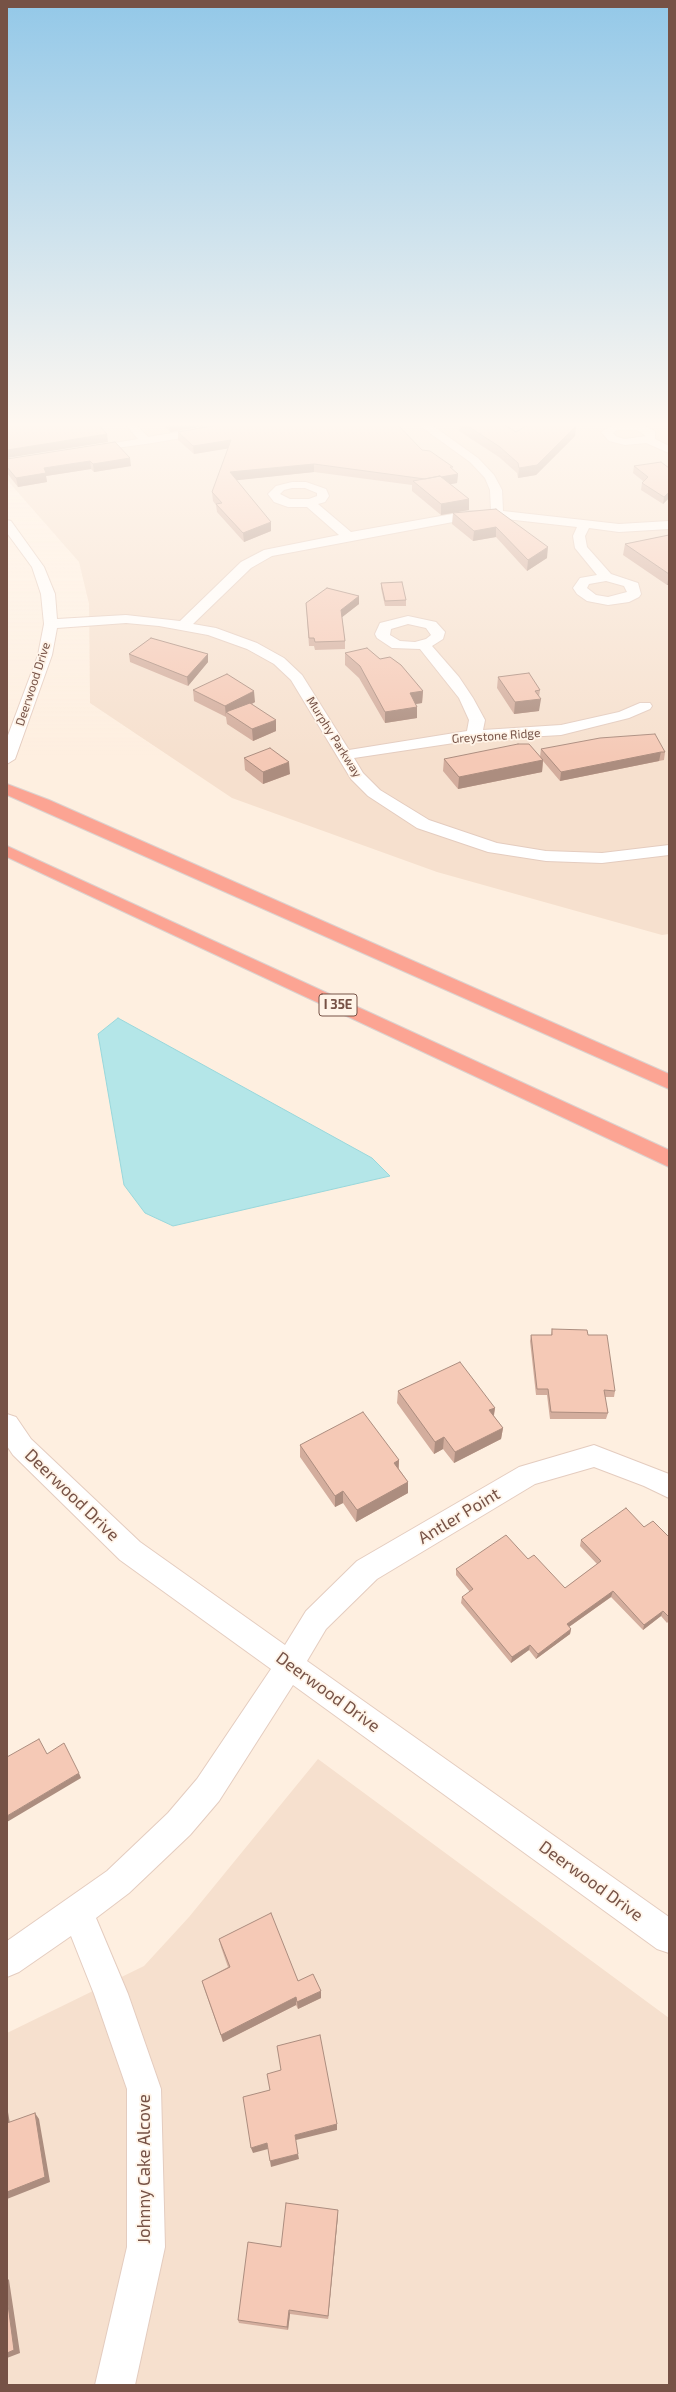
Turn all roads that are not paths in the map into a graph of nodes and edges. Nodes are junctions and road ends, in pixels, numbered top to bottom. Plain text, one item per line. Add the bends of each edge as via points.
1 (15, 535) edge
2 (355, 535) edge
3 (580, 535) edge
4 (348, 536) joint
5 (606, 577) dead end
6 (51, 624) junction
7 (183, 626) junction
8 (424, 645) dead end
9 (645, 706) dead end
10 (474, 735) junction
11 (344, 755) junction
12 (7, 759) edge
13 (7, 789) edge
14 (669, 850) edge
15 (7, 851) edge
16 (669, 1082) edge
17 (669, 1159) edge
18 (7, 1425) edge
19 (669, 1487) edge
20 (289, 1665) junction
21 (78, 1913) junction
22 (669, 1936) edge
23 (7, 1960) edge
24 (115, 2385) edge

1 - 6 street, Deerwood Drive via 38,567 48,594
2 - 4 street
3 - 5 street via 581,548
4 - 7 street via 283,549 256,558 242,568
6 - 7 street, Murphy Parkway via 126,619
6 - 12 street, Deerwood Drive via 45,655
7 - 11 street, Murphy Parkway via 211,631 252,646 279,661 297,678
8 - 10 street via 466,698 477,720
9 - 10 street, Greystone Ridge via 624,715 561,730
10 - 11 street, Greystone Ridge
11 - 14 street, Murphy Parkway via 357,776 374,793 423,824 494,848 546,856 602,858
13 - 16 highway
15 - 17 highway, I 35E
18 - 20 street, Deerwood Drive via 22,1447 130,1552
19 - 20 street, Antler Point via 653,1478 594,1456 528,1475 367,1570 316,1620
20 - 21 street, Antler Point via 208,1790 184,1819 118,1882
20 - 22 street, Deerwood Drive
21 - 23 street, Antler Point
21 - 24 street, Johnny Cake Alcove via 111,1994 144,2088 146,2247

